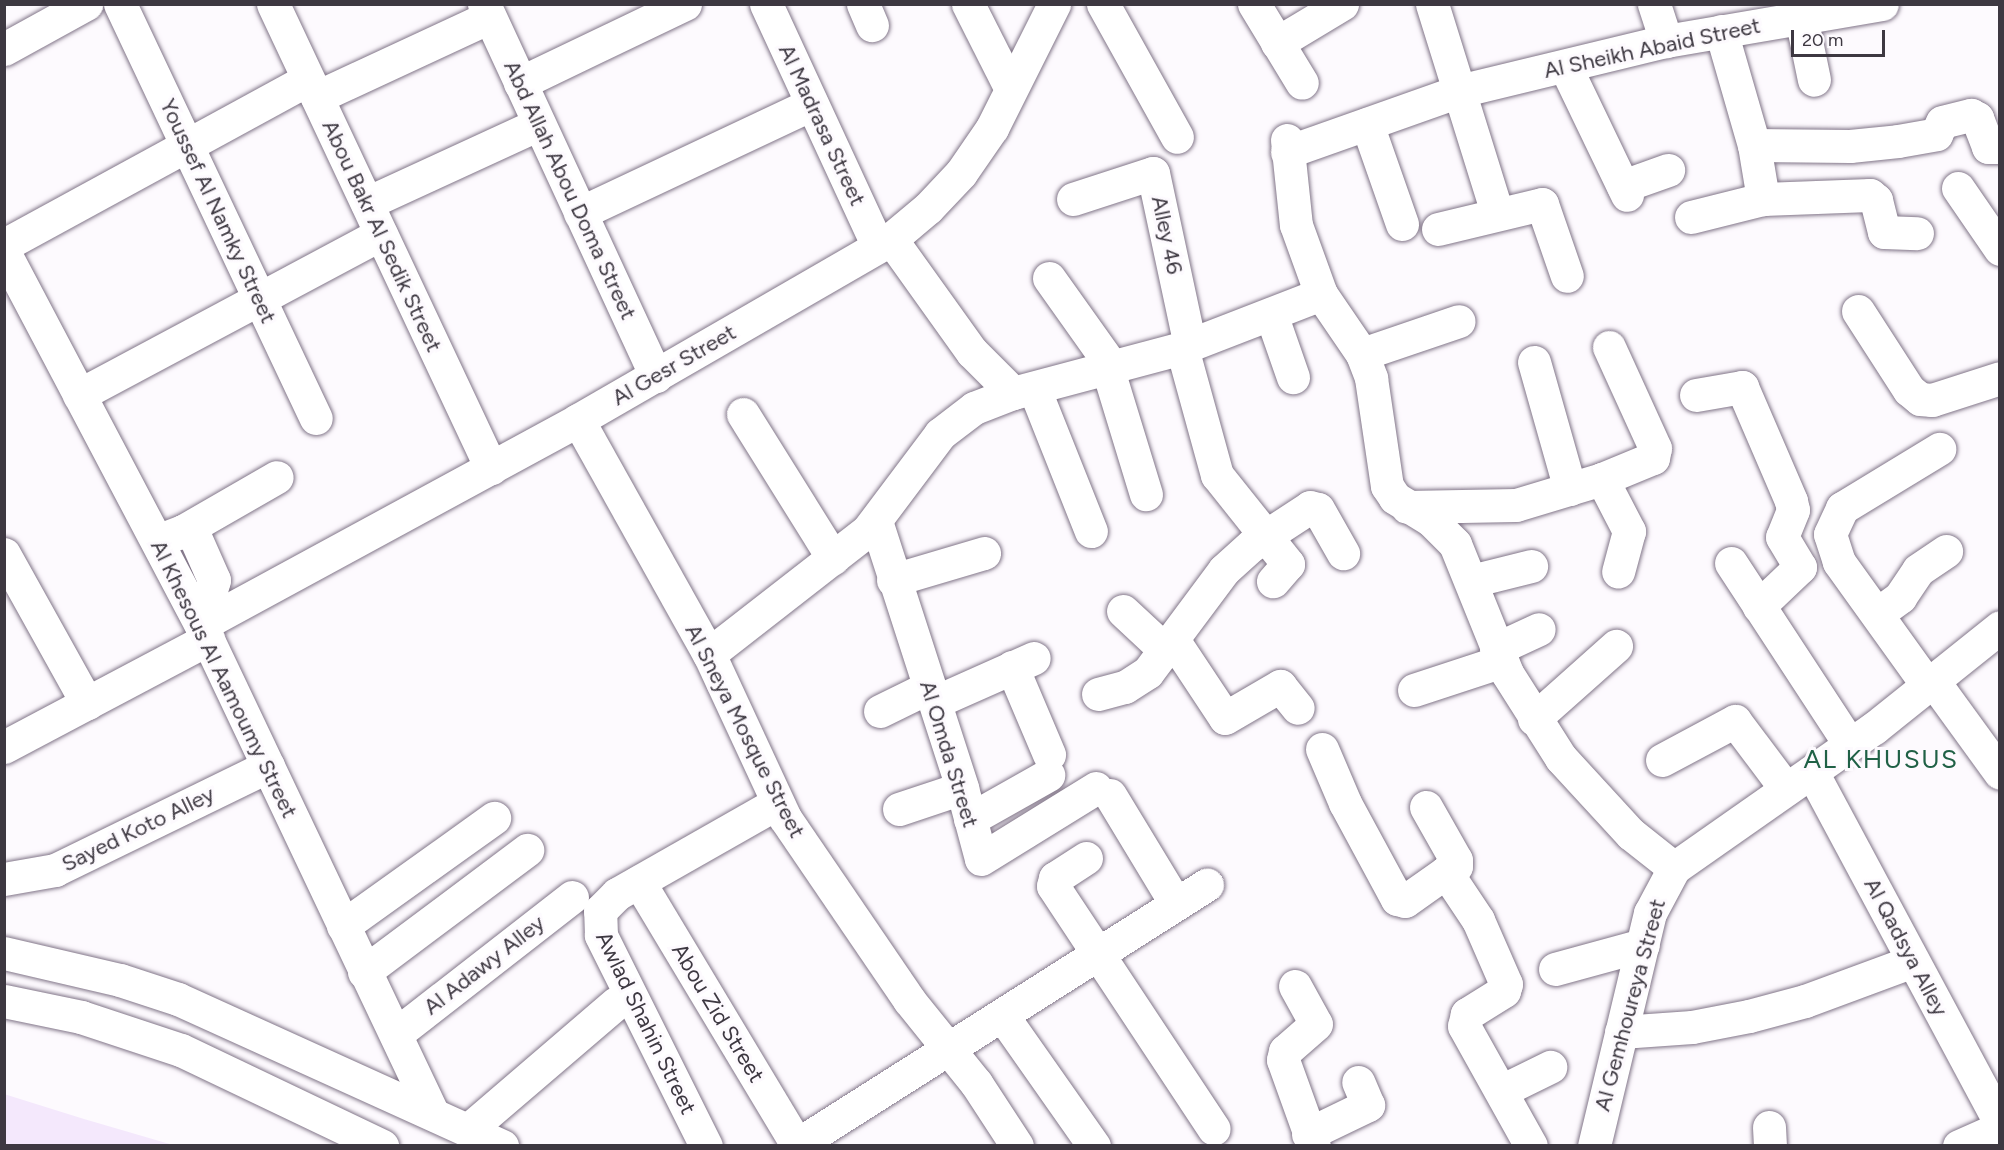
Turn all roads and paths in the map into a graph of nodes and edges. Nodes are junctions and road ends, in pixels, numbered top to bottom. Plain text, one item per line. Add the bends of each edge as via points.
1 (86, 4) edge
2 (120, 4) edge
3 (273, 4) edge
4 (685, 4) edge
5 (766, 4) edge
6 (968, 4) edge
7 (1054, 4) edge
8 (1103, 4) edge
9 (1254, 4) edge
10 (1342, 4) edge
11 (1654, 4) edge
12 (1882, 4) edge
13 (1439, 7) edge
14 (487, 10) edge
15 (1795, 12) edge
16 (1721, 31) junction
17 (1666, 41) junction
18 (1277, 43) junction
19 (4, 49) edge
20 (1565, 66) junction
21 (1814, 80) dead end
22 (520, 83) junction
23 (1302, 83) dead end
24 (1010, 87) junction
25 (313, 88) junction
26 (1459, 91) junction
27 (812, 104) junction
28 (539, 124) junction
29 (1367, 124) junction
30 (1177, 137) dead end
31 (1754, 145) junction
32 (186, 146) junction
33 (2000, 147) edge
34 (1668, 170) dead end
35 (1958, 188) dead end
36 (1073, 199) dead end
37 (1763, 199) junction
38 (367, 203) junction
39 (580, 213) junction
40 (1497, 213) junction
41 (1691, 216) dead end
42 (1402, 224) dead end
43 (1438, 230) dead end
44 (1917, 233) dead end
45 (381, 234) junction
46 (884, 243) junction
47 (4, 245) edge
48 (2000, 249) edge
49 (4, 252) edge
50 (1567, 276) dead end
51 (1050, 278) dead end
52 (1321, 294) junction
53 (260, 298) junction
54 (1858, 311) dead end
55 (1271, 314) junction
56 (1459, 321) dead end
57 (1186, 346) junction
58 (1609, 347) dead end
59 (1362, 354) junction
60 (1534, 362) dead end
61 (1110, 369) junction
62 (656, 376) junction
63 (1293, 377) dead end
64 (2000, 378) edge
65 (1024, 391) junction
66 (79, 395) junction
67 (1696, 395) dead end
68 (743, 414) dead end
69 (316, 418) dead end
70 (578, 420) junction
71 (1939, 449) dead end
72 (491, 468) junction
73 (277, 477) dead end
74 (1602, 479) junction
75 (1570, 489) junction
76 (1146, 494) dead end
77 (1406, 507) junction
78 (876, 521) junction
79 (1091, 531) dead end
80 (1267, 535) junction
81 (170, 536) junction
82 (1946, 550) dead end
83 (984, 553) dead end
84 (1343, 553) dead end
85 (4, 554) edge
86 (833, 558) junction
87 (1731, 563) dead end
88 (1531, 567) dead end
89 (1618, 572) dead end
90 (893, 580) junction
91 (1273, 581) dead end
92 (1471, 581) junction
93 (1760, 606) junction
94 (1123, 611) dead end
95 (1877, 614) junction
96 (2000, 627) edge
97 (1539, 629) dead end
98 (205, 632) junction
99 (1170, 646) junction
100 (1616, 646) dead end
101 (709, 654) junction
102 (1499, 655) junction
103 (1931, 684) junction
104 (1414, 690) dead end
105 (932, 694) junction
106 (1098, 694) dead end
107 (87, 703) junction
108 (1298, 708) dead end
109 (880, 711) dead end
110 (1534, 719) junction
111 (5, 745) edge
112 (1850, 745) junction
113 (1322, 749) dead end
114 (1662, 760) dead end
115 (268, 766) junction
116 (2000, 773) edge
117 (1799, 781) junction
118 (777, 803) junction
119 (966, 803) junction
120 (1426, 807) dead end
121 (899, 809) dead end
122 (494, 818) dead end
123 (527, 850) dead end
124 (1086, 858) dead end
125 (1674, 868) junction
126 (1446, 872) junction
127 (4, 879) edge
128 (639, 882) junction
129 (1207, 885) dead end
130 (572, 897) dead end
131 (1176, 904) junction
132 (344, 926) junction
133 (1643, 945) junction
134 (4, 953) edge
135 (1098, 954) junction
136 (1913, 961) junction
137 (1555, 969) dead end
138 (364, 972) junction
139 (1295, 986) dead end
140 (4, 1001) edge
141 (616, 1003) dead end
142 (1002, 1015) junction
143 (1621, 1032) junction
144 (396, 1034) junction
145 (947, 1049) junction
146 (1550, 1067) dead end
147 (1358, 1082) dead end
148 (1501, 1091) junction
149 (432, 1113) junction
150 (1214, 1129) dead end
151 (468, 1130) junction
152 (1996, 1132) edge
153 (1311, 1140) edge
154 (1005, 1141) edge
155 (796, 1145) edge
156 (382, 1146) edge
157 (502, 1146) edge
158 (706, 1146) edge
159 (1094, 1146) edge
160 (1531, 1146) edge
161 (1594, 1146) edge
162 (1959, 1146) edge

1 - 19 street
2 - 32 street, Youssef Al Namky Street
3 - 25 street, Abou Bakr Al Sedik Street
4 - 22 street
5 - 27 street, Al Madrasa Street
6 - 24 street
7 - 24 street, Al Gesr Street
8 - 30 street
9 - 18 street
10 - 18 street
11 - 17 street
12 - 15 street, Al Sheikh Abaid Street
13 - 26 street
14 - 22 street, Abd Allah Abou Doma Street
14 - 25 street
15 - 16 street, Al Sheikh Abaid Street
15 - 21 street
16 - 17 street, Al Sheikh Abaid Street
16 - 31 street
17 - 20 street, Al Sheikh Abaid Street
18 - 23 street
20 - 26 street, Al Sheikh Abaid Street
20 - 34 street via 1625,190
22 - 28 street, Abd Allah Abou Doma Street
24 - 46 street, Al Gesr Street via 992,128 961,173 928,208
25 - 32 street
25 - 38 street, Abou Bakr Al Sedik Street
26 - 29 street, Al Sheikh Abaid Street
26 - 40 street
27 - 39 street
27 - 46 street, Al Madrasa Street
28 - 38 street
28 - 39 street, Abd Allah Abou Doma Street
29 - 42 street
29 - 52 street, Al Sheikh Abaid Street via 1287,146 1296,225
31 - 33 street via 1850,146 1935,134 1942,122 1974,116 1988,147
31 - 37 street
32 - 47 street
32 - 53 street, Youssef Al Namky Street
35 - 48 street
36 - 57 street, Alley 46 via 1152,173
37 - 41 street
37 - 44 street via 1870,195 1876,200 1884,232
38 - 45 street, Abou Bakr Al Sedik Street
39 - 62 street, Abd Allah Abou Doma Street
40 - 43 street
40 - 50 street via 1542,204
45 - 53 street
45 - 72 street, Abou Bakr Al Sedik Street
46 - 62 street, Al Gesr Street
46 - 65 street, Al Madrasa Street via 972,351
49 - 66 street, Al Khesous Al Aamoumy Street
51 - 61 street
52 - 55 street
52 - 59 street
53 - 66 street
53 - 69 street, Youssef Al Namky Street
54 - 64 street via 1909,390 1920,399 1932,400
55 - 57 street
55 - 63 street
56 - 59 street
57 - 61 street
57 - 80 street via 1216,475
58 - 74 street via 1656,453
59 - 77 street via 1377,403 1383,473 1395,498
60 - 75 street
61 - 65 street
61 - 76 street
62 - 70 street, Al Gesr Street
65 - 78 street via 974,408 940,434
65 - 79 street
66 - 81 street, Al Khesous Al Aamoumy Street
67 - 93 street via 1742,387 1791,501 1793,510 1782,537 1800,567
68 - 86 street
70 - 72 street, Al Gesr Street
70 - 101 street, Al Sneya Mosque Street
71 - 95 street via 1855,498 1833,520 1832,549
72 - 98 street, Al Gesr Street
73 - 81 street
74 - 75 street
74 - 89 street via 1629,531
75 - 77 street via 1516,506
77 - 92 street via 1445,531
78 - 86 street
78 - 90 street, Al Omda Street
80 - 84 street via 1312,507 1318,510
80 - 91 street via 1288,566
80 - 99 street via 1224,570
81 - 98 street, Al Khesous Al Aamoumy Street
82 - 95 street via 1918,570 1900,597
83 - 90 street
85 - 107 street
86 - 101 street
87 - 93 street
88 - 92 street
90 - 105 street, Al Omda Street
92 - 102 street
93 - 112 street
94 - 99 street
95 - 103 street
96 - 103 street
97 - 102 street
98 - 107 street
98 - 115 street, Al Khesous Al Aamoumy Street
99 - 106 street via 1137,680
99 - 108 street via 1225,718 1280,686
100 - 110 street
101 - 118 street, Al Sneya Mosque Street
102 - 104 street
102 - 110 street
103 - 112 street
103 - 116 street
105 - 109 street
105 - 119 street, Al Omda Street
105 - 119 street via 1023,663 1049,765
107 - 111 street
110 - 125 street via 1592,794 1631,834
112 - 117 street
113 - 126 street via 1345,803 1397,899 1405,901
114 - 117 street, Al Qadsya Alley via 1735,721
115 - 127 street, Sayed Koto Alley via 55,870
115 - 132 street, Al Khesous Al Aamoumy Street
117 - 125 street
117 - 136 street, Al Qadsya Alley
118 - 128 street, Awlad Shahin Street
118 - 145 street, Al Sneya Mosque Street via 891,975
119 - 121 street
119 - 131 street, Al Omda Street via 979,855 986,858 1103,791
120 - 126 street via 1456,860 1456,866
122 - 132 street
123 - 138 street
124 - 135 street via 1053,884
125 - 133 street, Al Gemhoureya Street via 1653,906
126 - 148 street via 1478,920 1506,984 1504,991 1467,1014 1464,1023
128 - 155 street, Abou Zid Street
128 - 158 street, Awlad Shahin Street via 606,901 600,911 599,929
129 - 131 street
130 - 144 street, Al Adawy Alley
131 - 135 street
132 - 138 street, Al Khesous Al Aamoumy Street
133 - 137 street
133 - 143 street, Al Gemhoureya Street
134 - 149 street via 110,977 178,999
135 - 142 street
135 - 150 street
136 - 143 street via 1816,997 1749,1016 1692,1027
136 - 152 street, Al Qadsya Alley
138 - 144 street, Al Khesous Al Aamoumy Street
139 - 153 street via 1317,1022 1283,1057
140 - 156 street via 81,1017 181,1050
141 - 151 street
142 - 145 street
142 - 159 street
143 - 161 street, Al Gemhoureya Street
144 - 149 street, Al Khesous Al Aamoumy Street
145 - 154 street, Al Sneya Mosque Street
145 - 155 street
146 - 148 street
147 - 153 street via 1368,1105
148 - 160 street
149 - 151 street
151 - 157 street
152 - 162 street

